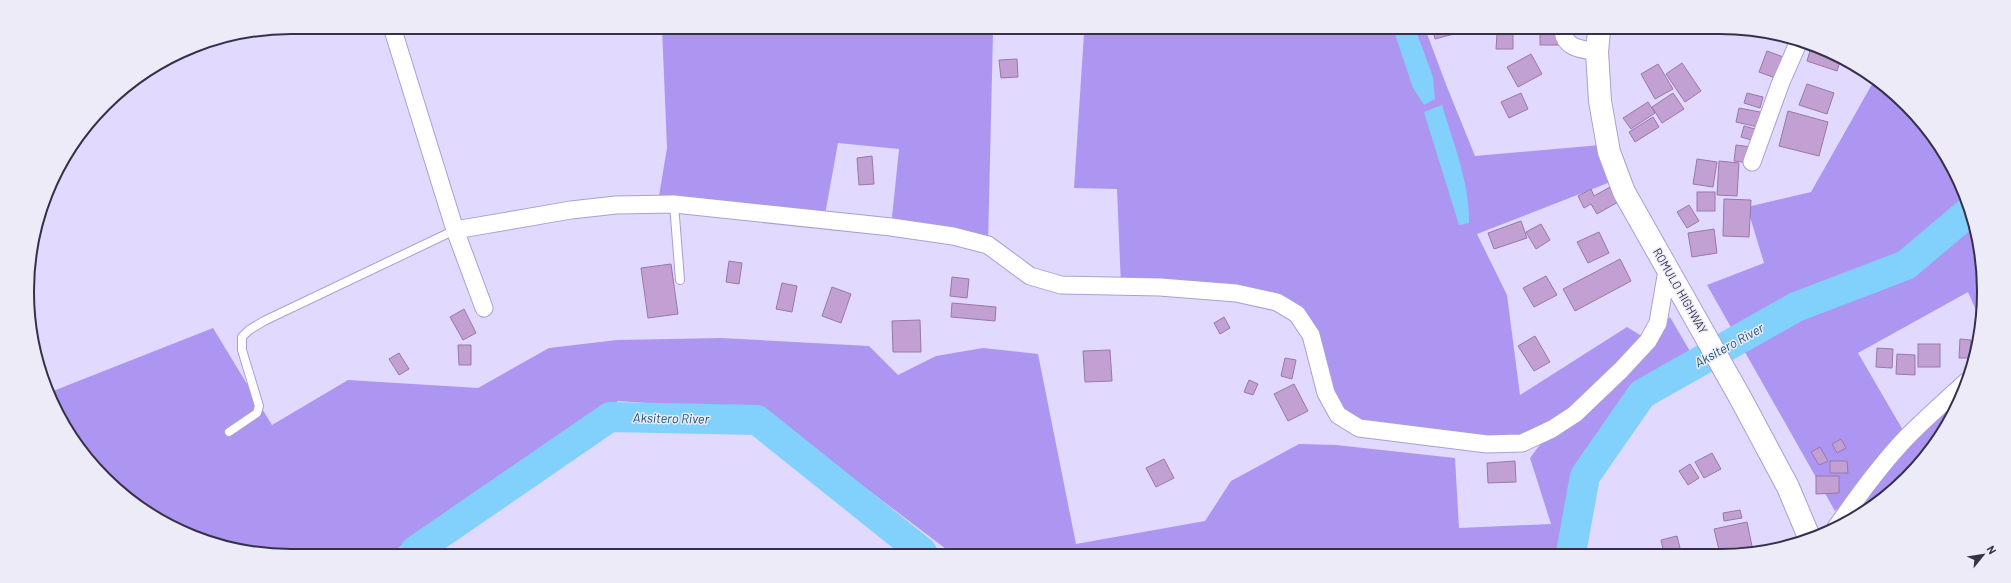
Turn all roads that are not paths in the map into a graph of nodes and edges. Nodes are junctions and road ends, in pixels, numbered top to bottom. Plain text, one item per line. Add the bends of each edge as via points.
1 (394, 34) edge
2 (1564, 34) edge
3 (1598, 42) edge
4 (1797, 46) edge
5 (1752, 162) dead end
6 (674, 204) junction
7 (455, 230) junction
8 (1671, 277) junction
9 (680, 280) dead end
10 (484, 308) dead end
11 (1957, 391) edge
12 (229, 432) dead end
13 (1842, 518) edge
14 (1807, 533) edge

1 - 7 street
2 - 3 street via 1565,41 1573,47
3 - 8 highway, ROMULO HIGHWAY via 1600,101 1609,152 1624,192
4 - 5 street
6 - 7 street via 616,204
6 - 8 street via 953,236 988,245 1030,276 1061,285 1160,287 1236,293 1276,302 1297,314 1311,335 1326,393 1338,415 1359,428 1488,444 1522,443 1552,429 1575,414 1648,340 1658,323
6 - 9 lane
7 - 10 street
7 - 12 lane via 249,330 242,337 242,350 259,406 257,413
8 - 14 highway, ROMULO HIGHWAY via 1788,487
11 - 13 street via 1907,437 1882,465

